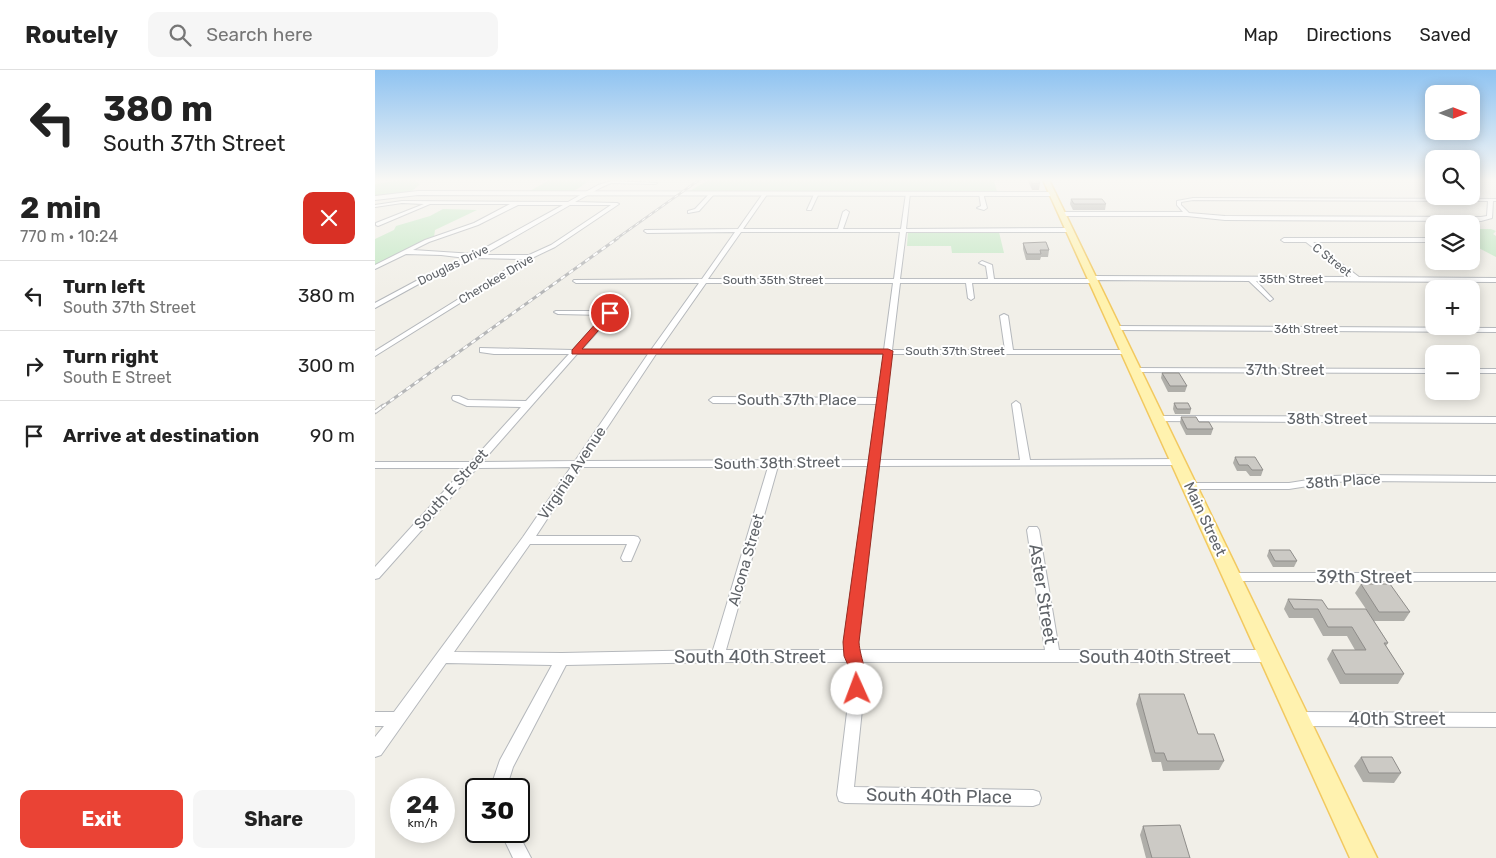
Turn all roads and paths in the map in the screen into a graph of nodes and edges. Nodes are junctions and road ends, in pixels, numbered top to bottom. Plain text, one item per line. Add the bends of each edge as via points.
1 (396, 217) edge
2 (490, 217) edge
3 (544, 217) edge
4 (598, 217) edge
5 (750, 217) edge
6 (844, 217) edge
7 (904, 217) edge
8 (1063, 217) edge
9 (1213, 217) edge
10 (1488, 217) edge
11 (981, 222) dead end
12 (378, 224) dead end
13 (840, 230) junction
14 (902, 230) junction
15 (982, 230) junction
16 (1070, 230) junction
17 (647, 231) dead end
18 (741, 231) junction
19 (1284, 240) dead end
20 (1307, 240) junction
21 (1425, 240) edge
22 (405, 252) junction
23 (476, 256) junction
24 (530, 257) junction
25 (982, 263) dead end
26 (375, 267) edge
27 (1251, 279) junction
28 (1357, 279) junction
29 (704, 280) junction
30 (896, 280) junction
31 (991, 280) junction
32 (1093, 280) junction
33 (1493, 280) edge
34 (576, 281) dead end
35 (969, 281) junction
36 (1496, 284) edge
37 (971, 298) dead end
38 (1270, 299) dead end
39 (375, 306) edge
40 (558, 312) dead end
41 (1004, 316) dead end
42 (1116, 328) junction
43 (1496, 330) edge
44 (483, 350) dead end
45 (654, 351) junction
46 (888, 351) junction
47 (1009, 351) junction
48 (575, 352) junction
49 (1127, 352) junction
50 (375, 354) edge
51 (1136, 370) junction
52 (1425, 371) edge
53 (1480, 371) edge
54 (1496, 371) edge
55 (456, 398) dead end
56 (713, 400) dead end
57 (882, 401) junction
58 (528, 404) junction
59 (1016, 404) dead end
60 (1159, 419) junction
61 (1496, 420) edge
62 (873, 462) junction
63 (1025, 462) junction
64 (1179, 462) junction
65 (473, 464) junction
66 (774, 464) junction
67 (375, 465) edge
68 (576, 465) junction
69 (1496, 478) edge
70 (1190, 486) junction
71 (1033, 530) dead end
72 (527, 540) junction
73 (627, 558) dead end
74 (375, 575) edge
75 (1232, 577) junction
76 (1496, 577) edge
77 (718, 656) junction
78 (852, 656) junction
79 (1270, 656) junction
80 (441, 657) junction
81 (1053, 657) junction
82 (561, 659) junction
83 (375, 719) edge
84 (397, 719) junction
85 (1299, 719) junction
86 (1496, 720) edge
87 (375, 750) edge
88 (502, 778) edge
89 (1033, 798) dead end
90 (514, 843) edge
91 (522, 858) edge
92 (1364, 858) edge

1 - 12 street
2 - 22 street
3 - 23 street, Douglas Drive
4 - 24 street, Cherokee Drive
5 - 18 street, Virginia Avenue
6 - 13 street
7 - 14 street
8 - 16 main road, Main Street
9 - 10 street
11 - 15 street
13 - 14 street
13 - 18 street
14 - 15 street
14 - 30 street
15 - 16 street
16 - 32 main road, Main Street
17 - 18 street
18 - 29 street, Virginia Avenue
19 - 20 street
20 - 21 street
20 - 28 street, C Street
22 - 23 street
22 - 26 street
23 - 24 street
23 - 39 street, Douglas Drive via 433,274
24 - 50 street, Cherokee Drive
25 - 31 street via 989,265
27 - 28 street, 35th Street
27 - 32 street, 35th Street
27 - 38 street
28 - 33 street, 35th Street
29 - 30 street, South 35th Street
29 - 34 street, South 35th Street
29 - 45 street, Virginia Avenue
30 - 35 street, South 35th Street
30 - 46 street
31 - 32 street, South 35th Street
31 - 35 street, South 35th Street
32 - 42 main road, Main Street
33 - 36 street, 35th Street
35 - 37 street
40 - 48 street, South E Street via 610,313
41 - 47 street
42 - 43 street, 36th Street
42 - 49 main road, Main Street
44 - 48 street, South 37th Street
45 - 46 street, South 37th Street
45 - 48 street, South 37th Street
45 - 68 street, Virginia Avenue
46 - 47 street, South 37th Street
46 - 57 street
47 - 49 street, South 37th Street
48 - 58 street, South E Street
49 - 51 main road, Main Street
51 - 52 street, 37th Street
51 - 60 main road, Main Street
53 - 54 street
55 - 58 street via 467,403
56 - 57 street, South 37th Place
57 - 62 street
58 - 65 street, South E Street
59 - 63 street
60 - 61 street, 38th Street
60 - 64 main road, Main Street
62 - 63 street, South 38th Street
62 - 66 street, South 38th Street
62 - 78 street via 851,642
63 - 64 street, South 38th Street
64 - 70 main road, Main Street
65 - 67 street, South 38th Street
65 - 68 street, South 38th Street
65 - 74 street, South E Street
66 - 68 street, South 38th Street
66 - 77 street, Alcona Street
68 - 72 street, Virginia Avenue
69 - 70 street, 38th Place via 1360,478 1289,486
70 - 75 main road, Main Street
71 - 81 street, Aster Street
72 - 73 street via 634,540
72 - 80 street, Virginia Avenue
75 - 76 street, 39th Street
75 - 79 main road, Main Street
77 - 78 street, South 40th Street
77 - 82 street, South 40th Street
78 - 81 street, South 40th Street
78 - 89 street, South 40th Place via 859,672 845,795
79 - 81 street, South 40th Street
79 - 85 main road, Main Street
80 - 82 street, South 40th Street
80 - 84 street, Virginia Avenue
82 - 88 street
83 - 84 street
84 - 87 street, Virginia Avenue
85 - 86 street, 40th Street
85 - 92 main road, Main Street
90 - 91 street

